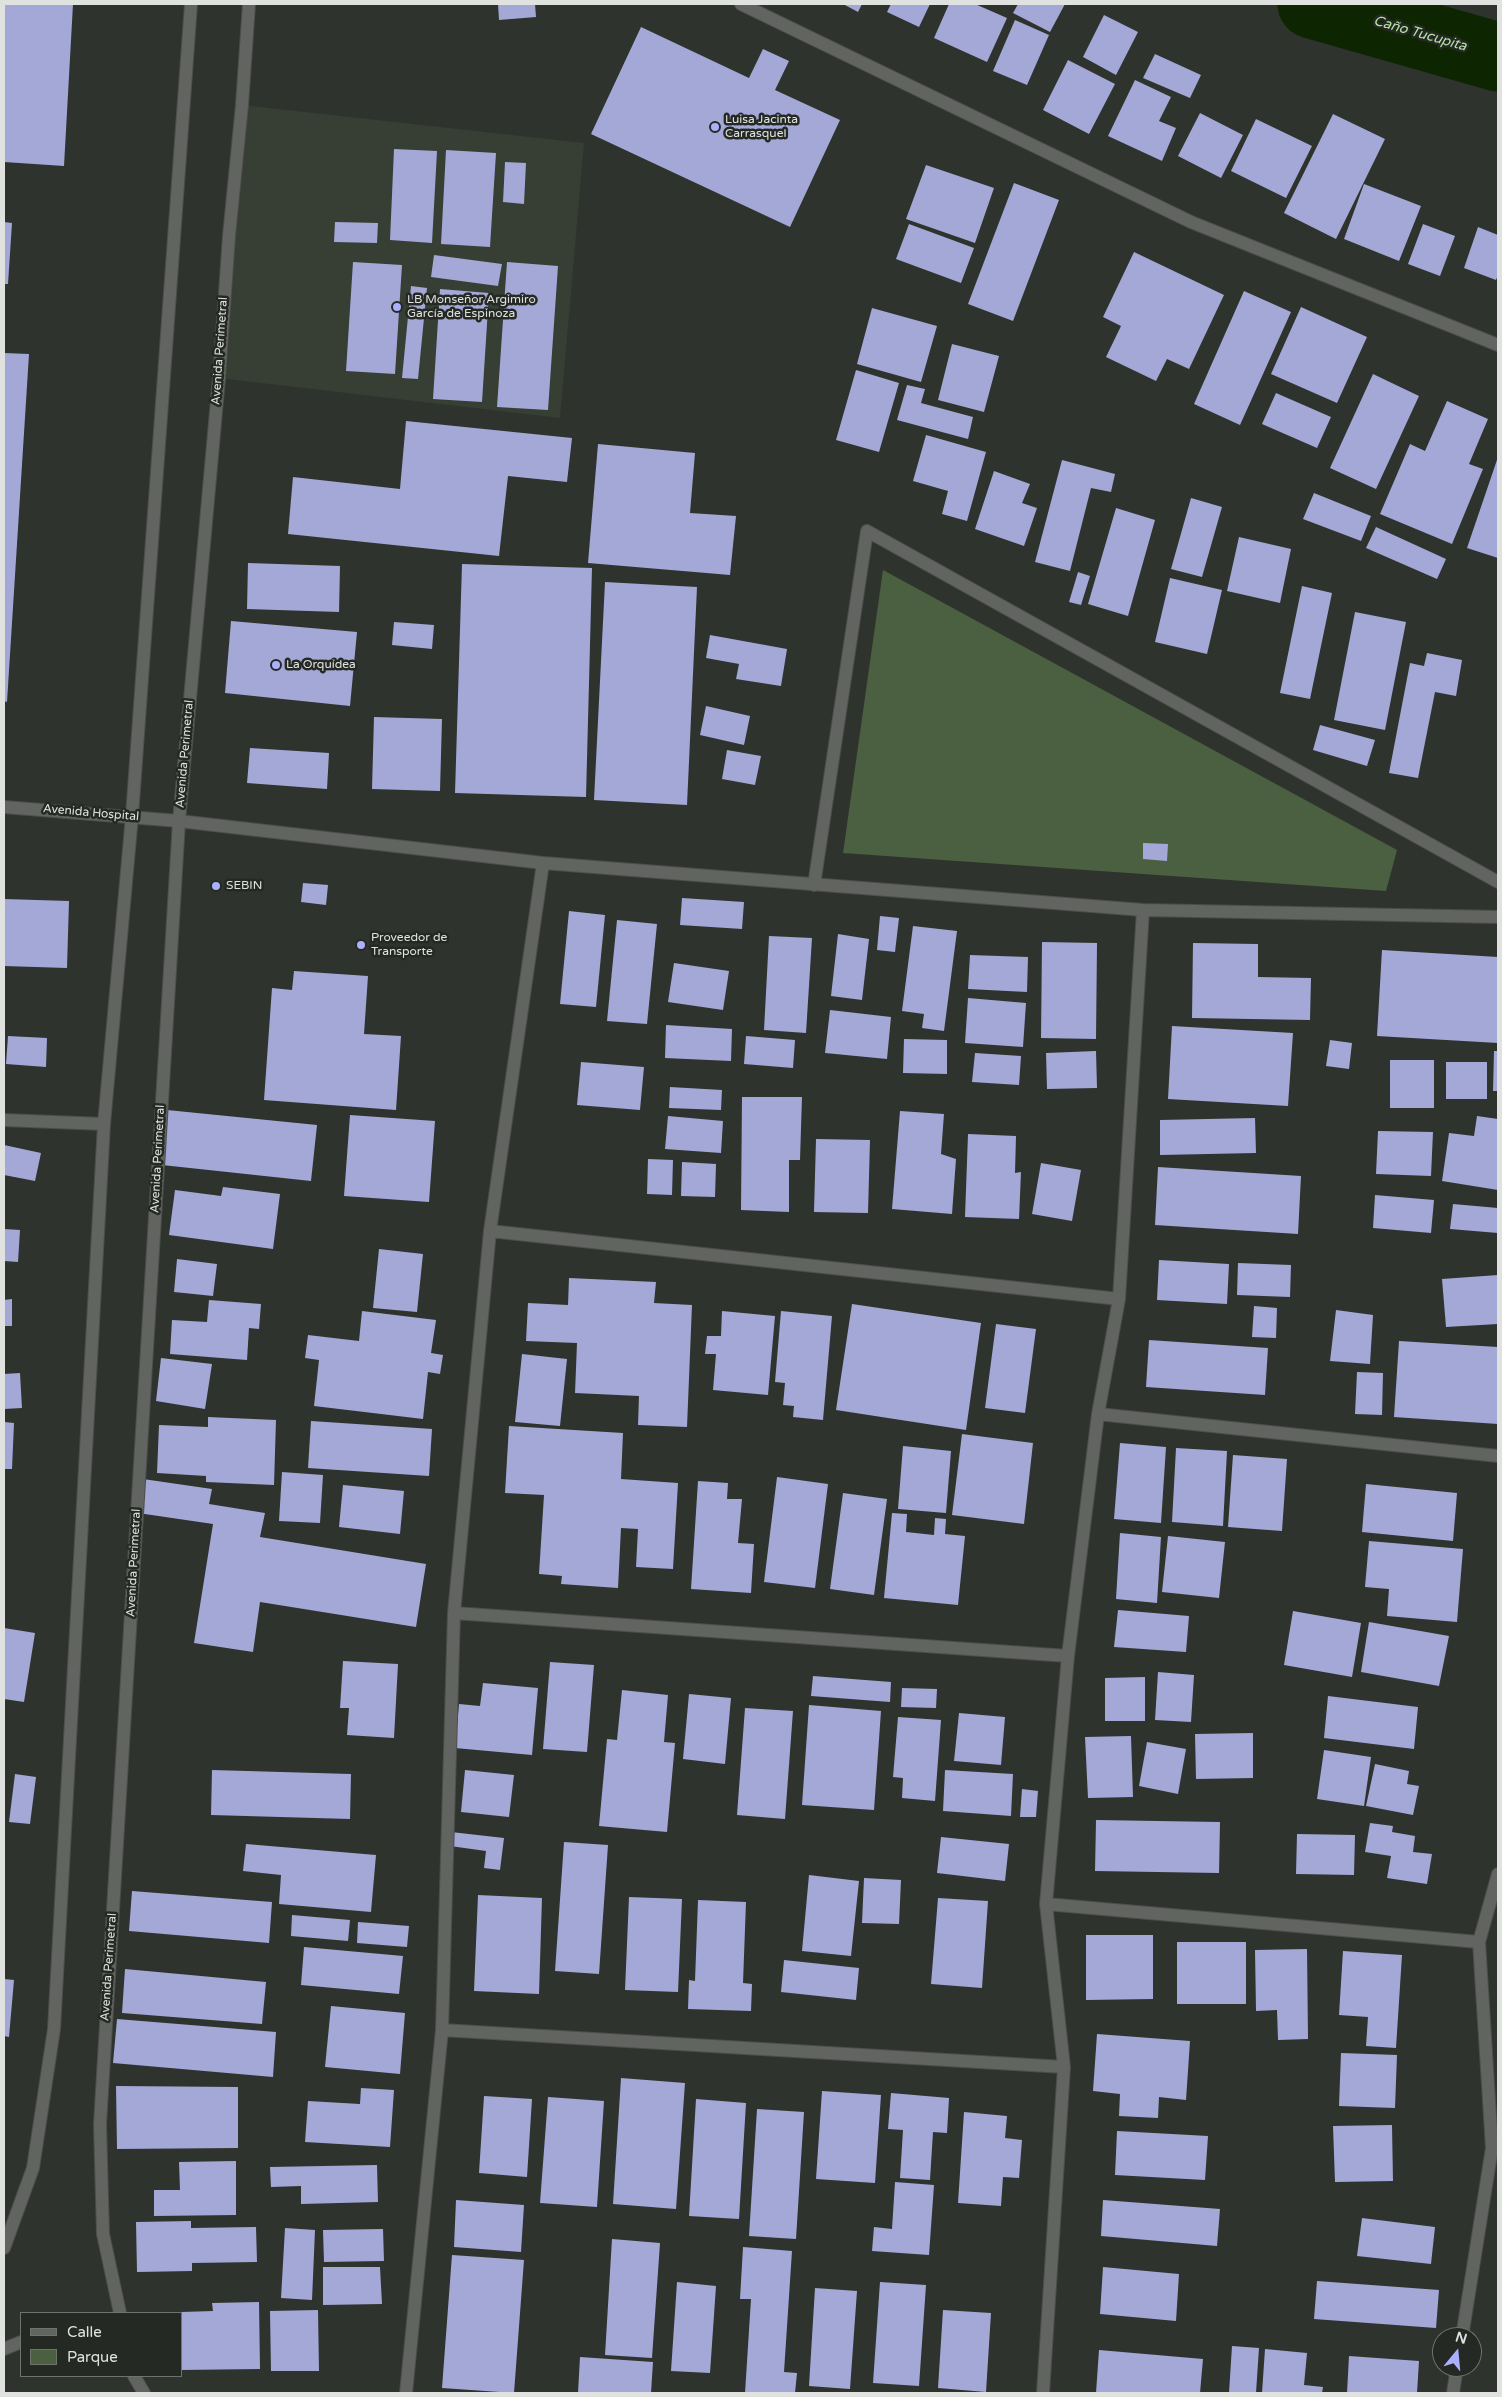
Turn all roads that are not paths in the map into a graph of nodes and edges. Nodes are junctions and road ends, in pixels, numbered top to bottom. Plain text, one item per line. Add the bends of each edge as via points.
1 (191, 4) edge
2 (249, 4) edge
3 (741, 4) edge
4 (1498, 345) edge
5 (4, 806) edge
6 (132, 816) junction
7 (179, 821) junction
8 (543, 863) junction
9 (1498, 882) edge
10 (814, 885) junction
11 (1143, 910) junction
12 (1498, 917) edge
13 (4, 1120) edge
14 (104, 1124) junction
15 (490, 1231) junction
16 (1119, 1299) junction
17 (1098, 1414) junction
18 (1498, 1456) edge
19 (454, 1613) junction
20 (1068, 1656) junction
21 (1498, 1874) edge
22 (1046, 1904) junction
23 (1479, 1942) junction
24 (442, 2030) junction
25 (1064, 2067) junction
26 (1495, 2149) edge
27 (4, 2248) edge
28 (120, 2312) edge
29 (1464, 2327) edge
30 (20, 2342) edge
31 (4, 2349) edge
32 (135, 2377) edge
33 (1455, 2377) edge
34 (144, 2393) edge
35 (406, 2393) edge
36 (1043, 2393) edge
37 (1453, 2393) edge

1 - 6 street
2 - 7 street, Avenida Perimetral
3 - 4 street via 1191,222
5 - 6 street, Avenida Hospital
6 - 7 street, Avenida Hospital
6 - 14 street
7 - 8 street, Avenida Hospital
7 - 28 street, Avenida Perimetral via 100,2124 103,2234
8 - 10 street, Avenida Hospital
8 - 15 street
9 - 10 street via 867,531
10 - 11 street, Avenida Hospital
11 - 12 street, Avenida Hospital
11 - 16 street
13 - 14 street
14 - 27 street via 54,2029 33,2168
15 - 16 street
15 - 19 street
16 - 17 street
17 - 18 street
17 - 20 street
19 - 20 street
19 - 24 street
20 - 22 street
21 - 23 street
22 - 23 street
22 - 25 street
23 - 26 street
24 - 25 street
24 - 35 street
25 - 36 street
26 - 29 street
30 - 31 street
32 - 34 street
33 - 37 street

